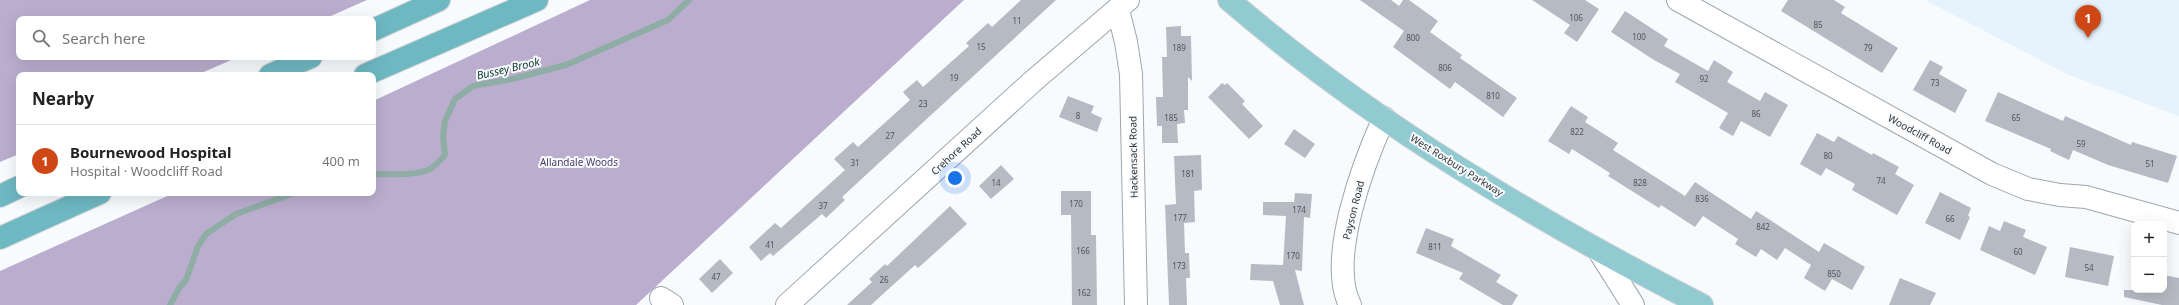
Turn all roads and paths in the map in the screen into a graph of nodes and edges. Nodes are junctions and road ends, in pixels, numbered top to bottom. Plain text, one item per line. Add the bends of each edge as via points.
1 (439, 0) edge
2 (537, 0) edge
3 (1229, 0) edge
4 (1678, 0) edge
5 (1123, 5) edge
6 (376, 29) edge
7 (304, 60) edge
8 (277, 72) edge
9 (372, 72) edge
10 (1384, 118) junction
11 (16, 188) edge
12 (0, 196) edge
13 (93, 196) edge
14 (2179, 223) edge
15 (0, 238) edge
16 (1599, 251) junction
17 (787, 305) edge
18 (1136, 305) edge
19 (1350, 305) edge
20 (1633, 305) edge
21 (1702, 305) edge

1 - 6 highway
2 - 9 highway
3 - 10 main road, West Roxbury Parkway
4 - 14 street, Woodcliff Road via 1992,174 2028,189 2086,197
5 - 17 street, Crehore Road via 1032,82
5 - 18 street, Hackensack Road via 1131,74
7 - 8 highway
10 - 16 main road, West Roxbury Parkway via 1498,191
10 - 19 street, Payson Road via 1355,193 1343,248 1344,282
11 - 12 highway
13 - 15 highway
16 - 20 street
16 - 21 main road, West Roxbury Parkway

